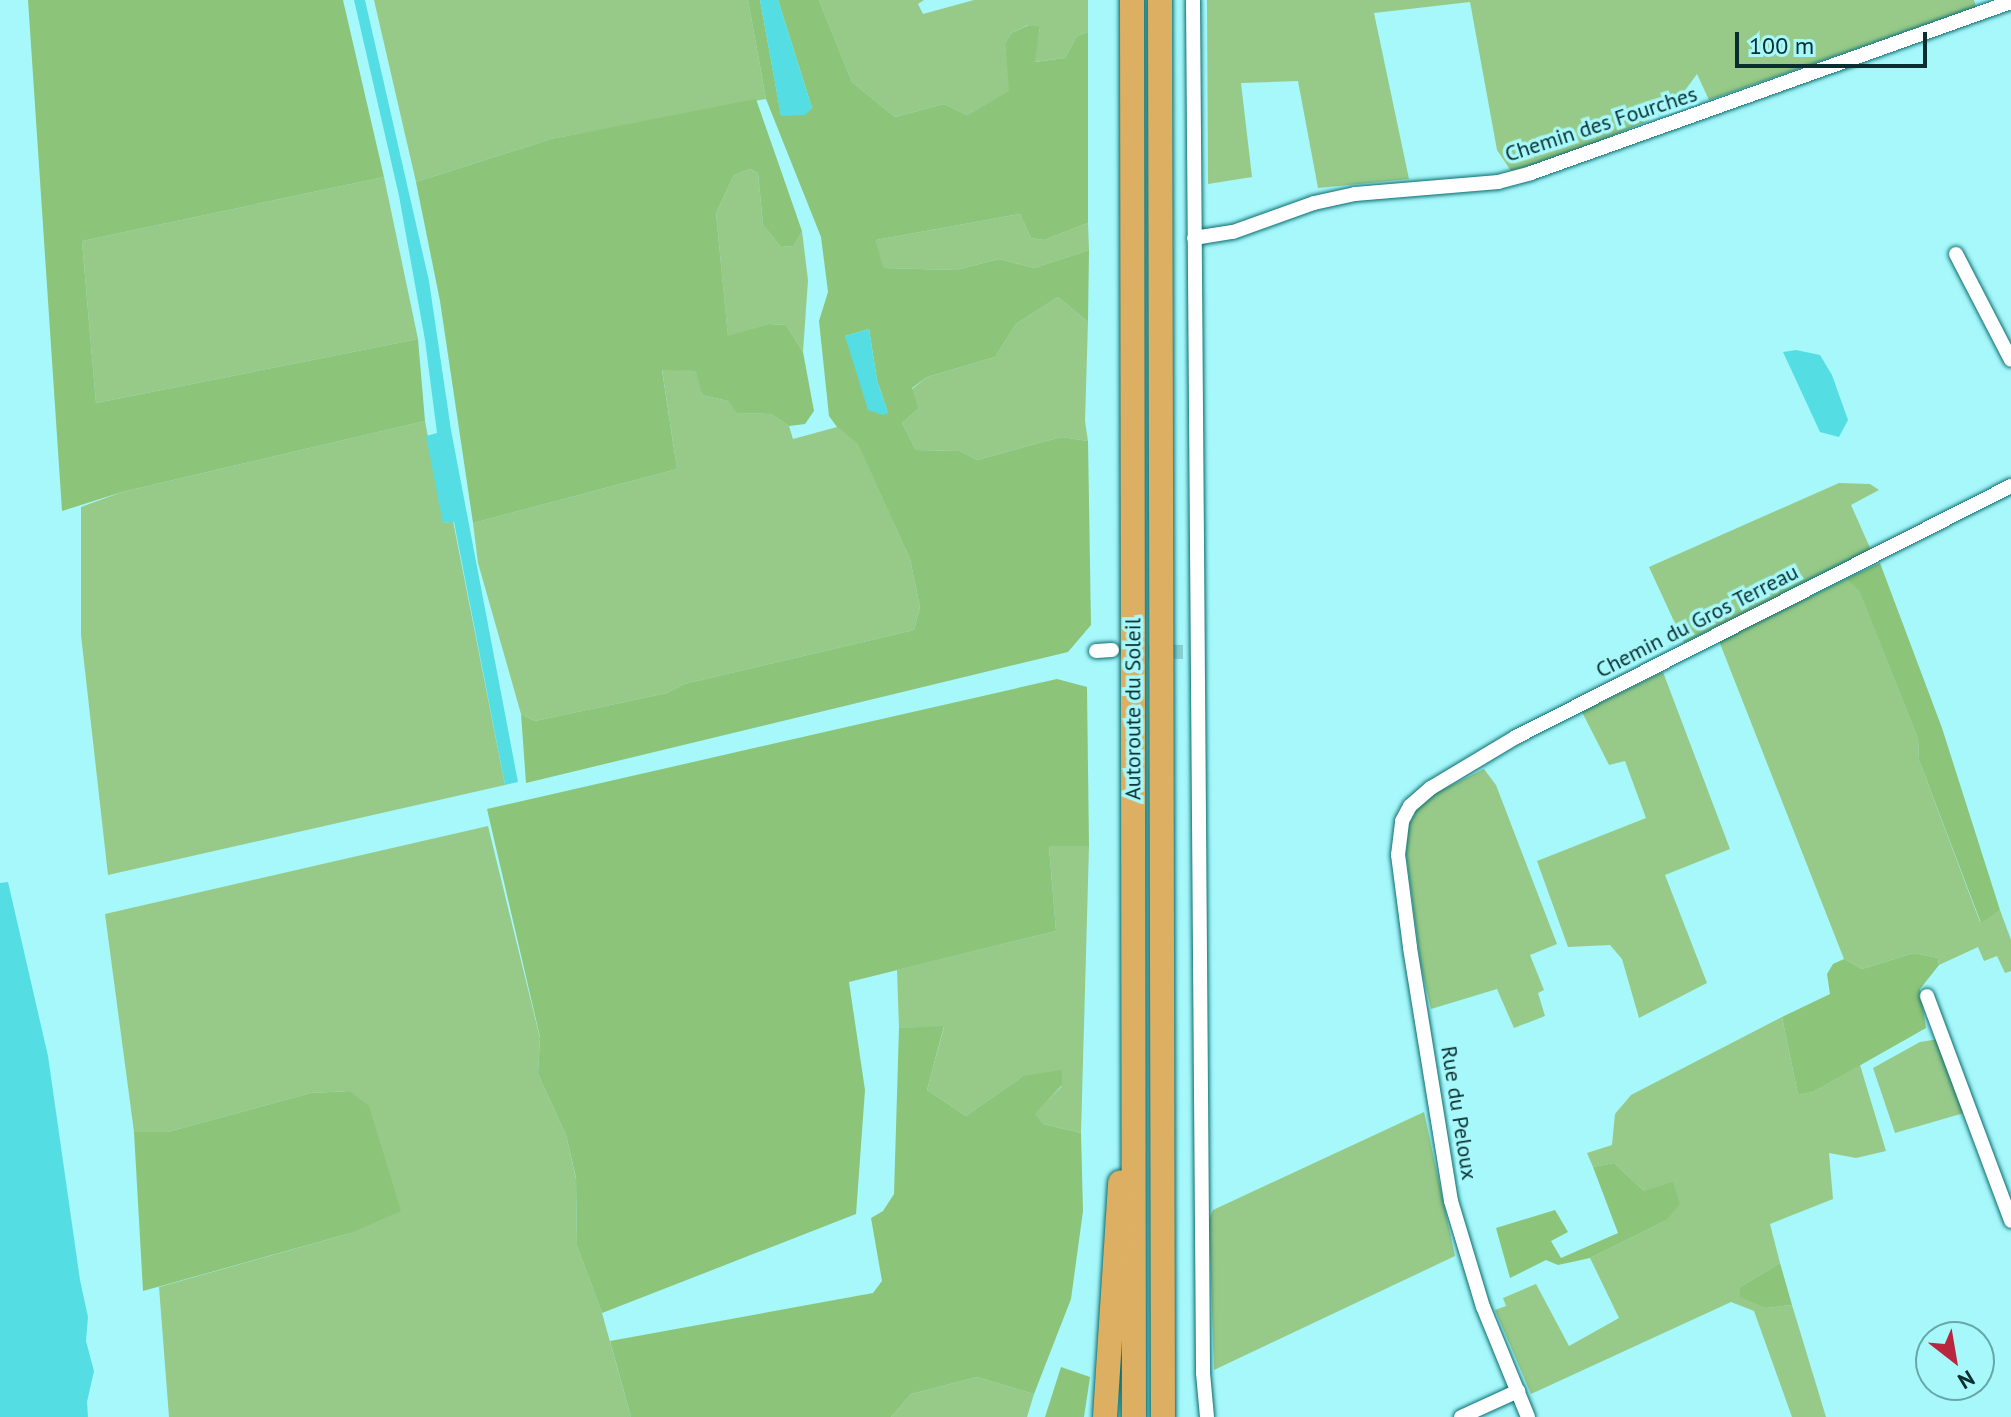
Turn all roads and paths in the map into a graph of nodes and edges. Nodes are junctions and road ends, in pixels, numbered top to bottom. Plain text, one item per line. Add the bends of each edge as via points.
1 (1132, 0) edge
2 (1160, 0) edge
3 (1193, 0) edge
4 (2011, 2) edge
5 (1201, 238) junction
6 (1956, 254) dead end
7 (2011, 360) edge
8 (2011, 486) edge
9 (1112, 650) tunnel mouth
10 (1096, 651) dead end
11 (1410, 806) joint
12 (1162, 947) junction
13 (1927, 996) dead end
14 (1133, 1016) junction
15 (2011, 1221) edge
16 (1518, 1391) junction
17 (1105, 1417) edge
18 (1134, 1417) edge
19 (1163, 1417) edge
20 (1176, 1417) edge
21 (1207, 1417) edge
22 (1461, 1417) edge
23 (1528, 1417) edge

1 - 14 highway, Autoroute du Soleil
2 - 12 highway, Autoroute du Soleil
3 - 5 street
4 - 5 street, Chemin des Fourches via 1531,173 1498,182 1355,194
5 - 21 street via 1192,652
6 - 7 street
8 - 11 street, Chemin du Gros Terreau via 1516,737
9 - 10 street
11 - 16 street, Rue du Peloux via 1402,821 1398,855 1451,1201 1483,1307
12 - 19 highway, Autoroute du Soleil
12 - 20 highway
13 - 15 street
14 - 17 highway via 1124,1086
14 - 18 highway, Autoroute du Soleil
16 - 22 street
16 - 23 street, Rue du Peloux

